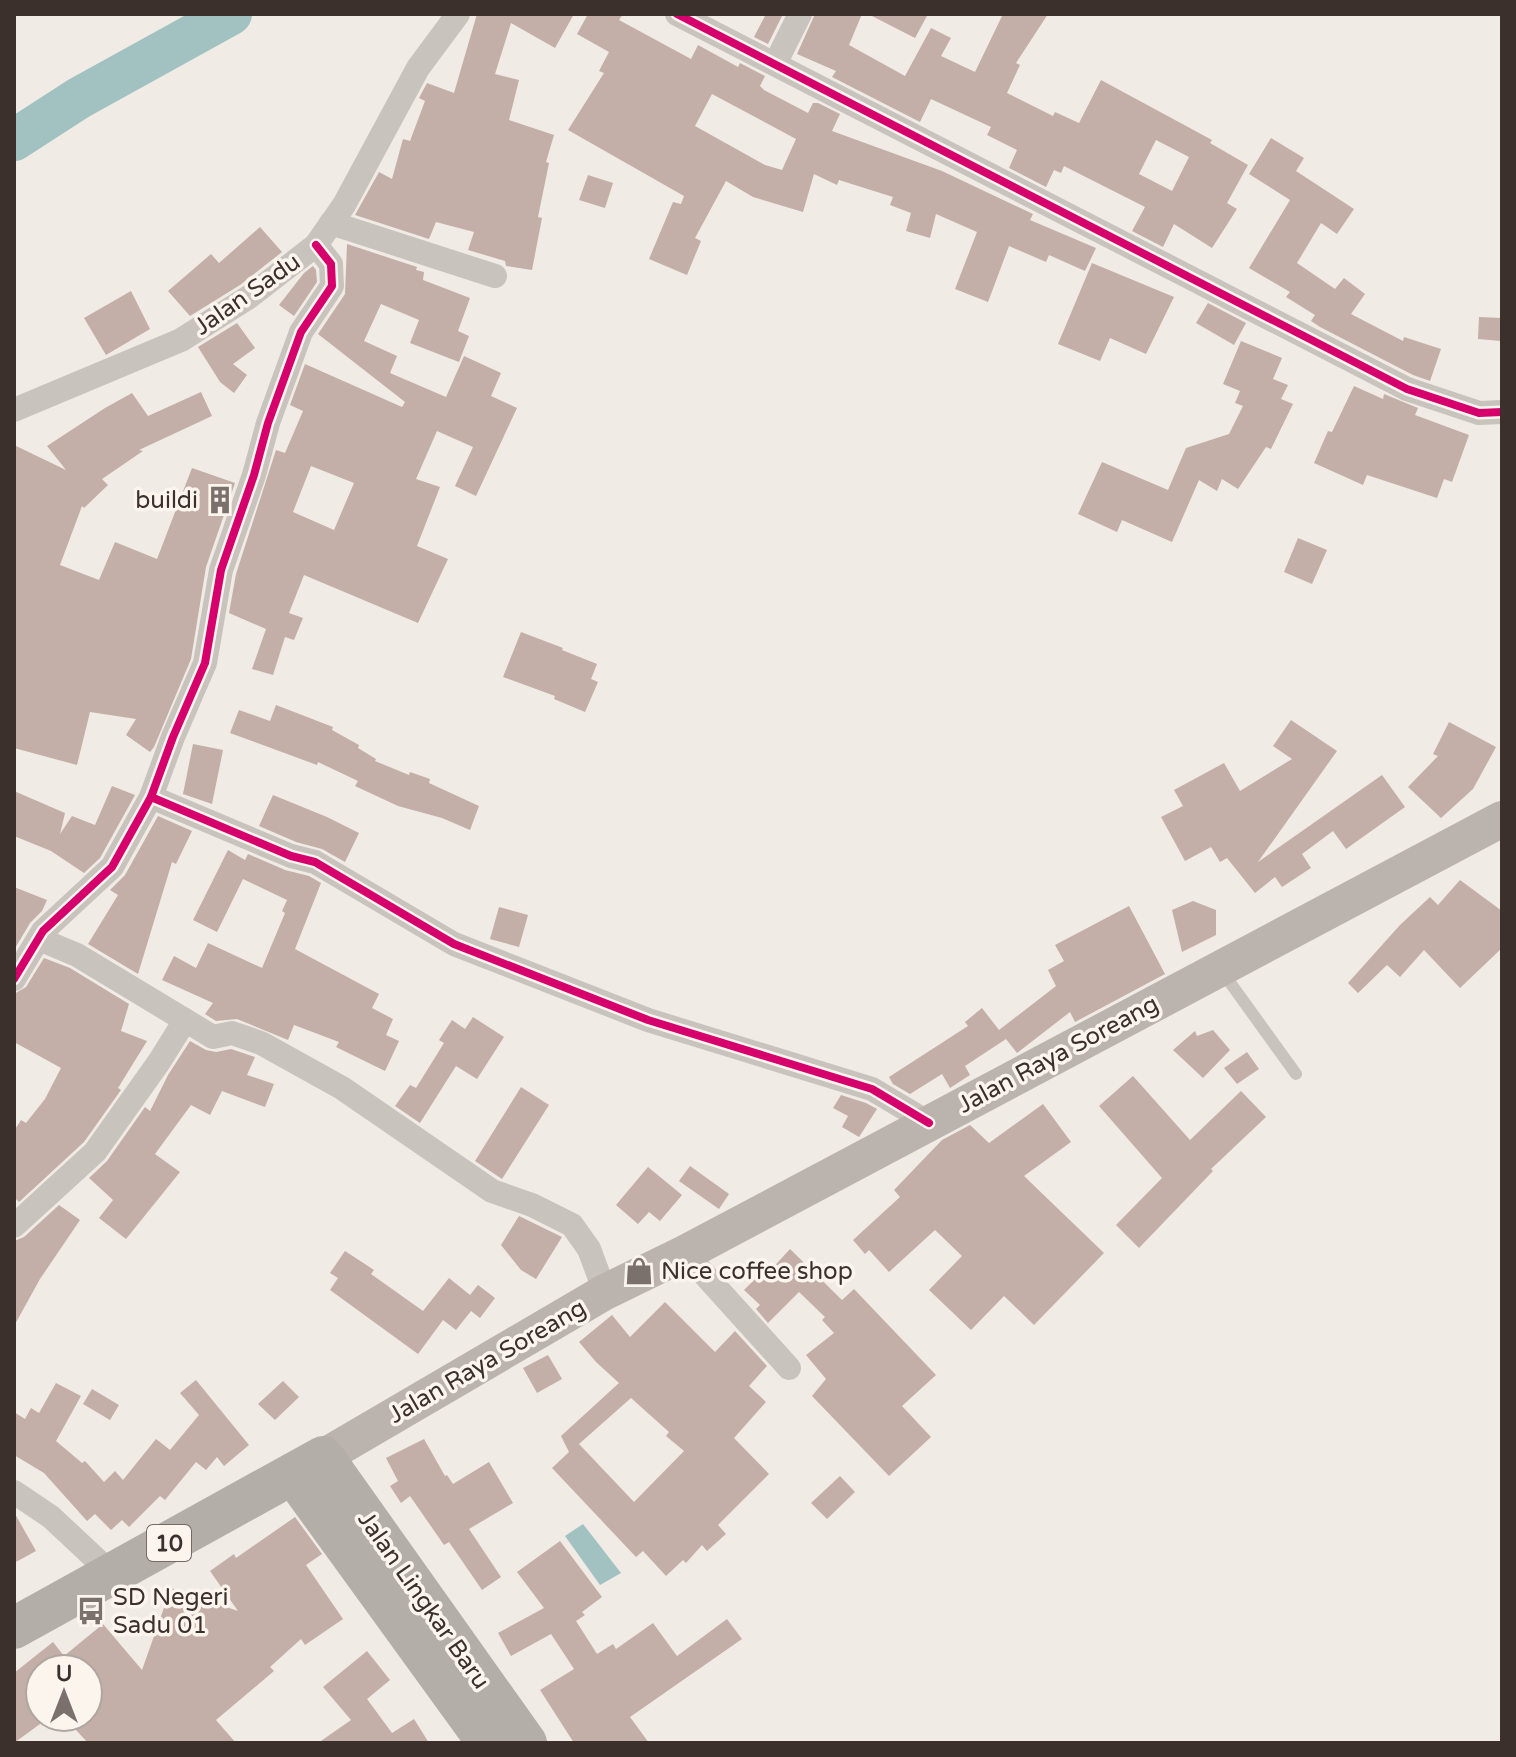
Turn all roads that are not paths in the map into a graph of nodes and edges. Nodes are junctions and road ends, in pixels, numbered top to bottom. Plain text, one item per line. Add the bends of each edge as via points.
1 (458, 14) edge
2 (677, 14) edge
3 (800, 14) edge
4 (775, 64) junction
5 (331, 223) junction
6 (316, 245) junction
7 (495, 276) dead end
8 (14, 410) edge
9 (1502, 412) edge
10 (151, 797) junction
11 (1502, 819) edge
12 (39, 939) junction
13 (1219, 968) junction
14 (14, 979) edge
15 (184, 1022) junction
16 (1296, 1074) dead end
17 (929, 1123) junction
18 (14, 1226) edge
19 (685, 1253) junction
20 (605, 1292) junction
21 (789, 1368) dead end
22 (308, 1466) junction
23 (14, 1492) edge
24 (112, 1574) junction
25 (14, 1628) edge
26 (488, 1743) edge
27 (526, 1743) edge

1 - 5 street, Jalan Sadu via 418,68
2 - 4 street
3 - 4 street
4 - 9 street via 1407,389 1479,413
5 - 6 street, Jalan Sadu
5 - 7 street
6 - 8 street, Jalan Sadu via 181,340
6 - 10 street via 331,264 332,286 301,332 268,423 221,570 205,663
10 - 12 street via 112,867
10 - 17 street via 315,862 454,944 648,1020 872,1089
11 - 13 main road, Jalan Raya Soreang
12 - 14 street
12 - 15 street via 77,955
13 - 16 lane
13 - 17 main road, Jalan Raya Soreang
15 - 18 street via 95,1152
15 - 20 street via 213,1037 232,1033 261,1043 342,1088 492,1191 572,1225 589,1249
17 - 19 main road, Jalan Raya Soreang
19 - 20 main road, Jalan Raya Soreang
19 - 21 street
20 - 22 main road, Jalan Raya Soreang
22 - 24 highway, 10
22 - 26 highway, Jalan Lingkar Baru
22 - 27 highway, Jalan Lingkar Baru
23 - 24 street via 51,1517
24 - 25 highway, 10

